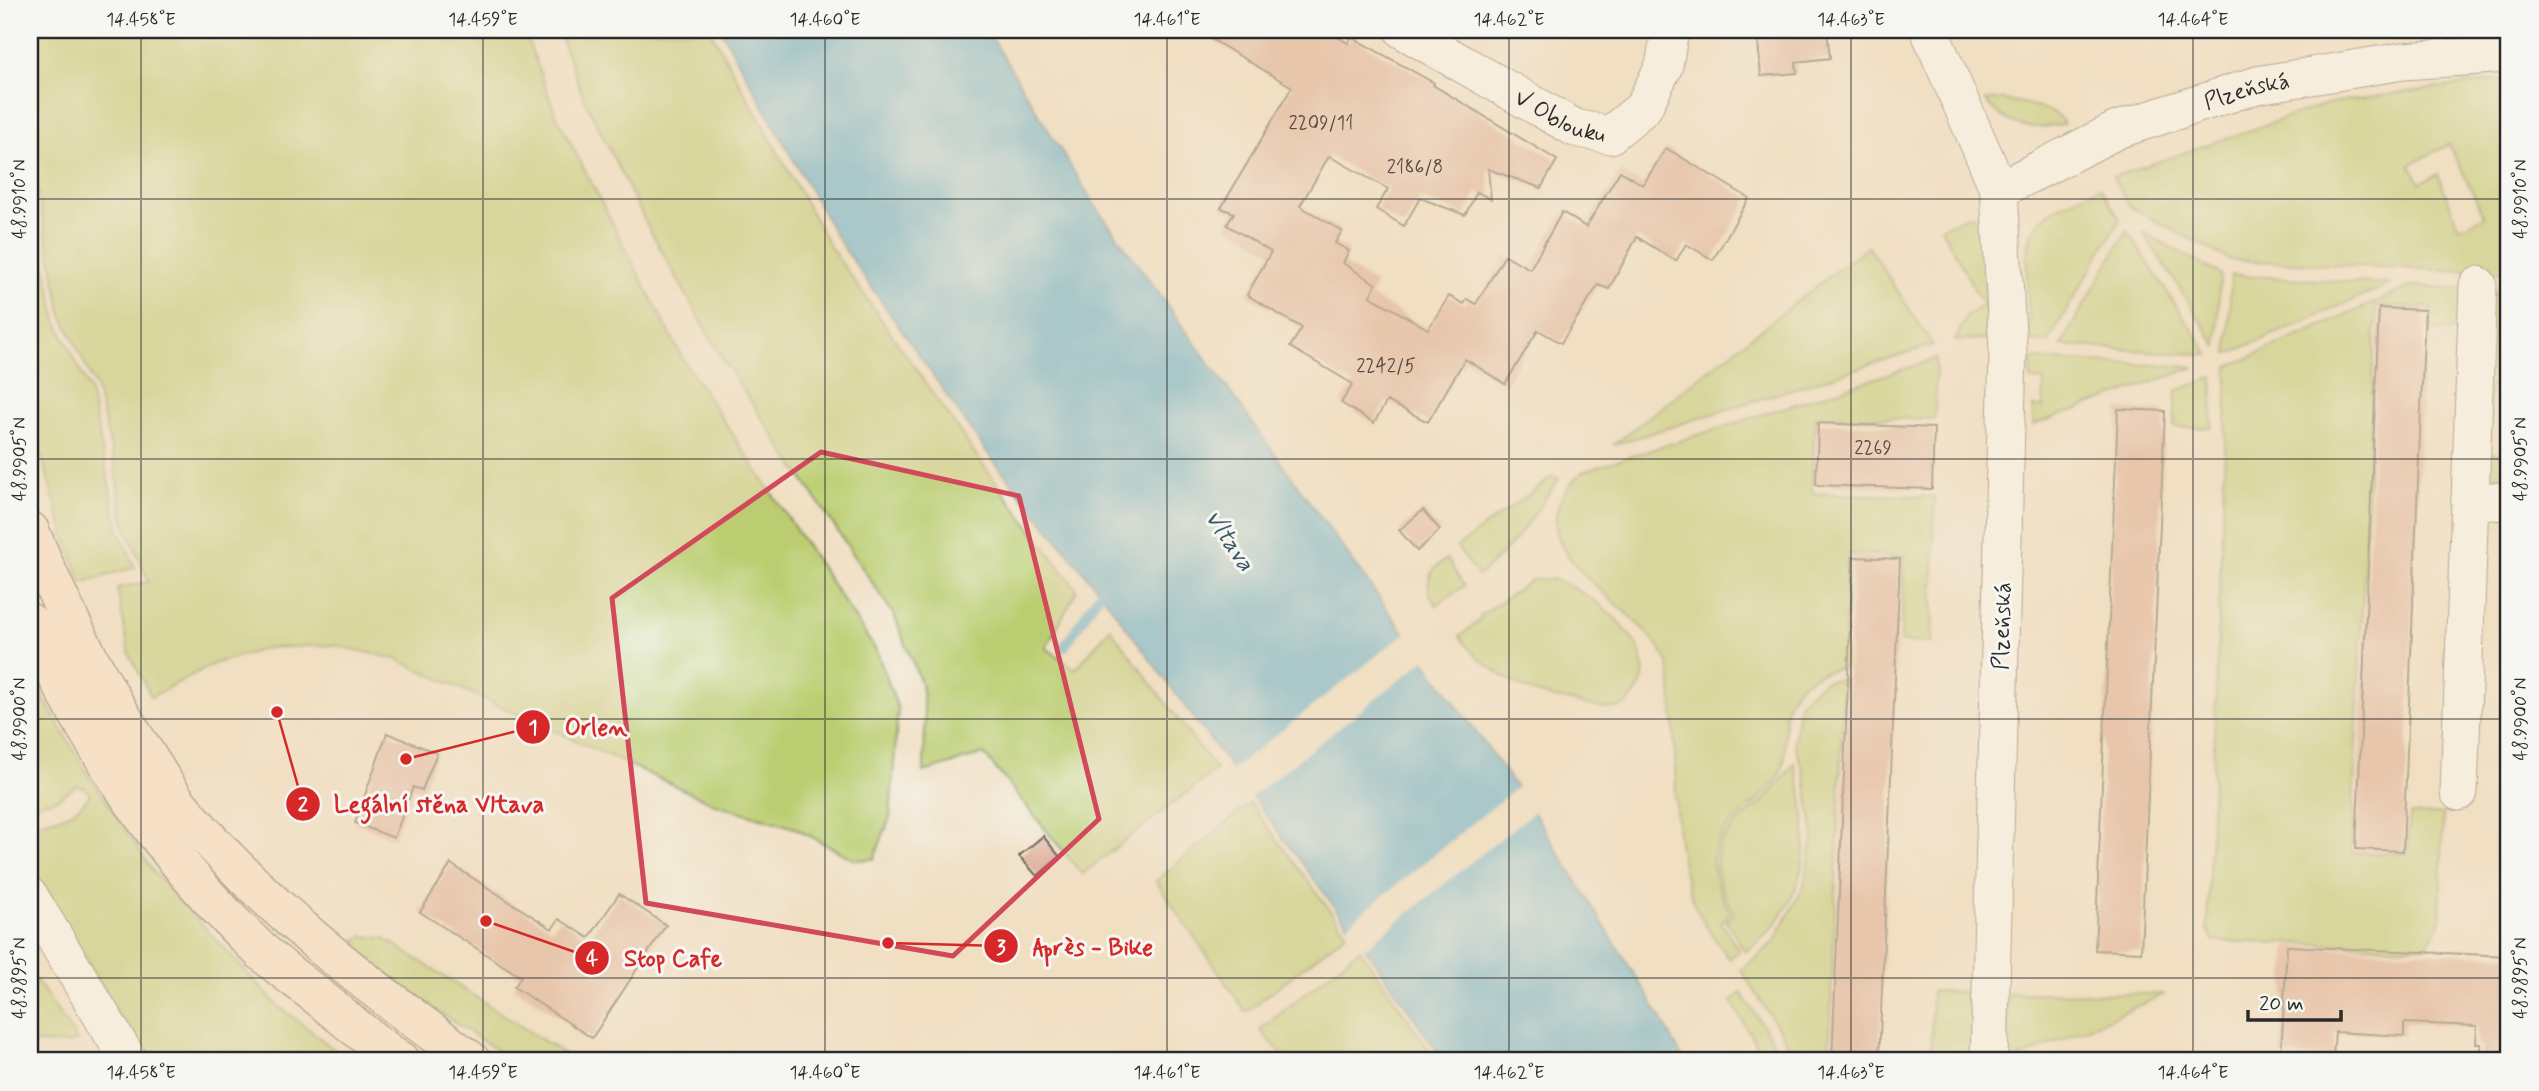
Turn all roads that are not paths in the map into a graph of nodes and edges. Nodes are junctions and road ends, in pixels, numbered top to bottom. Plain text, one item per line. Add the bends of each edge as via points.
1 (1403, 30) edge
2 (1670, 30) edge
3 (1929, 30) edge
4 (2509, 54) edge
5 (2000, 190) junction
6 (2478, 285) dead end
7 (2470, 500) junction
8 (2509, 502) edge
9 (30, 531) edge
10 (30, 623) edge
11 (2459, 792) dead end
12 (30, 897) edge
13 (129, 1061) edge
14 (401, 1061) edge
15 (471, 1061) edge
16 (1989, 1061) edge

1 - 2 street, V Oblouku via 1575,128 1610,135 1643,108 1664,66
3 - 5 street, Plzeňská
4 - 5 street, Plzeňská via 2403,61 2257,85 2117,130
5 - 16 street, Plzeňská via 2008,351
6 - 7 street
7 - 8 street
7 - 11 street
9 - 15 main road via 60,605 95,673 178,804 307,937
10 - 14 main road via 65,695 106,761 151,831 203,893 257,947
12 - 13 street

